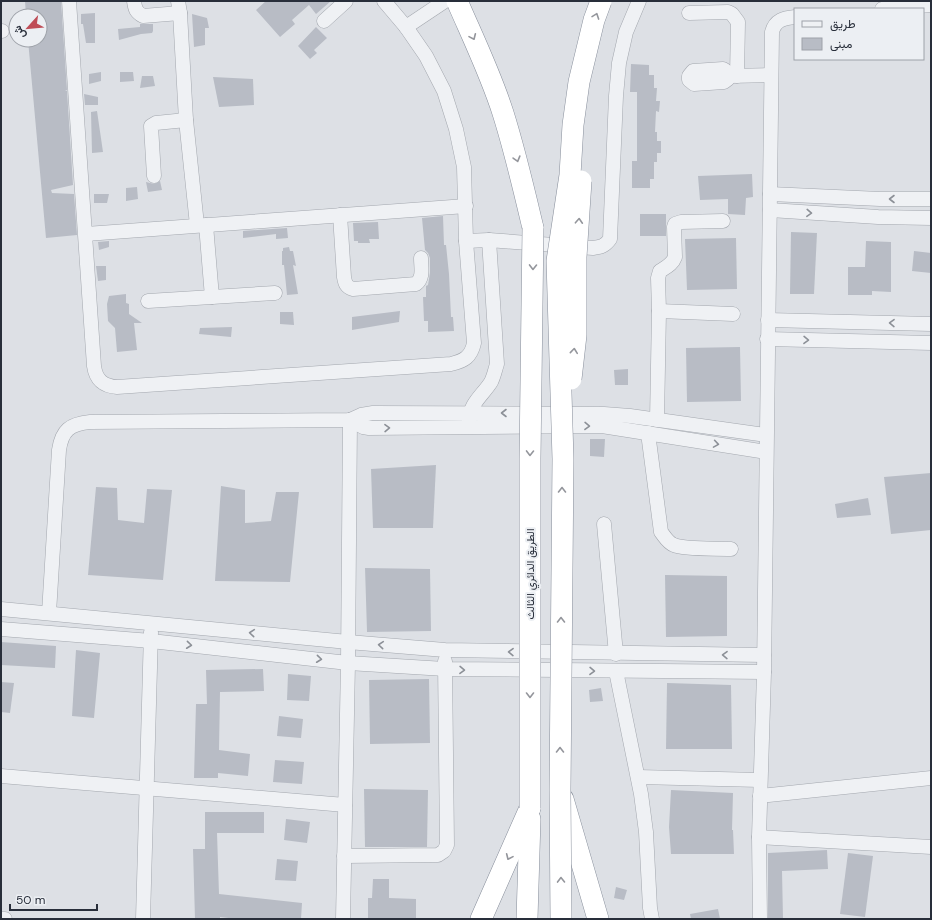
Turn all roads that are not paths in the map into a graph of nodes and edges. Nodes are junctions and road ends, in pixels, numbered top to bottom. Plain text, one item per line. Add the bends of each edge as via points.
1 (69, 1) edge
2 (134, 1) edge
3 (346, 1) edge
4 (384, 1) edge
5 (445, 1) edge
6 (457, 1) edge
7 (601, 1) edge
8 (616, 1) edge
9 (639, 1) edge
10 (931, 5) edge
11 (179, 7) edge
12 (894, 8) edge
13 (689, 13) dead end
14 (794, 17) edge
15 (324, 21) dead end
16 (406, 27) junction
17 (771, 75) junction
18 (186, 120) junction
19 (154, 176) dead end
20 (770, 194) junction
21 (931, 199) edge
22 (466, 206) junction
23 (770, 210) junction
24 (340, 215) junction
25 (931, 218) edge
26 (723, 221) dead end
27 (202, 225) junction
28 (86, 234) junction
29 (489, 240) junction
30 (466, 241) junction
31 (420, 258) dead end
32 (275, 293) dead end
33 (212, 297) junction
34 (148, 301) dead end
35 (659, 311) junction
36 (733, 314) dead end
37 (768, 320) junction
38 (931, 324) edge
39 (767, 339) junction
40 (931, 343) edge
41 (350, 420) junction
42 (469, 420) junction
43 (657, 420) junction
44 (648, 433) junction
45 (766, 435) junction
46 (766, 452) junction
47 (563, 459) junction
48 (604, 524) dead end
49 (730, 549) dead end
50 (1, 609) edge
51 (49, 613) junction
52 (152, 624) junction
53 (1, 629) edge
54 (151, 641) junction
55 (348, 642) junction
56 (445, 650) junction
57 (616, 654) junction
58 (764, 655) junction
59 (348, 663) junction
60 (445, 669) junction
61 (616, 671) junction
62 (764, 672) junction
63 (1, 776) edge
64 (638, 777) junction
65 (931, 778) edge
66 (760, 780) junction
67 (146, 789) junction
68 (560, 790) junction
69 (760, 796) junction
70 (345, 805) junction
71 (530, 808) junction
72 (759, 837) junction
73 (931, 847) edge
74 (344, 856) junction
75 (1, 919) edge
76 (5, 919) edge
77 (142, 919) edge
78 (343, 919) edge
79 (481, 919) edge
80 (527, 919) edge
81 (561, 919) edge
82 (598, 919) edge
83 (652, 919) edge
84 (760, 919) edge

1 - 28 street
2 - 11 street via 139,14 143,16
3 - 15 street
4 - 16 street
5 - 16 street
6 -> 71 highway, الطريق الدائري الثالث, bridge via 503,112 533,228
47 -> 7 highway, bridge via 557,261 580,82 594,20
47 -> 8 highway, bridge via 576,335 576,257 586,105 604,32
9 - 29 street via 626,32 619,64 610,239 606,245 599,248
10 - 12 street
11 - 18 street
13 - 17 street via 728,12 736,18 738,22 733,76
14 - 17 street via 782,19 773,26
16 - 22 street via 426,56 440,84 456,128 464,167
17 - 20 street
18 - 19 street via 156,123 151,126
18 - 27 street
21 -> 20 street
20 - 23 street
22 - 24 street
22 - 30 street
23 -> 25 street
23 - 37 street
24 - 27 street
24 - 31 street via 344,276 346,285 350,288 416,284 422,276
26 - 35 street via 675,224 674,261 658,274
27 - 28 street
27 - 33 street
28 - 30 street via 95,373 103,384 110,387 443,365 463,361 474,344
29 - 30 street
29 - 42 street via 497,364 490,382 475,401
32 - 33 street
33 - 34 street
35 - 36 street
35 - 43 street
38 -> 37 street
37 - 39 street
39 -> 40 street
39 - 45 street
41 - 42 street via 366,414
41 - 51 street via 90,422 78,423 68,429 61,438 58,450
41 - 55 street
43 -> 42 street via 604,414
42 -> 44 street via 602,426
43 - 45 street
44 -> 46 street
44 - 49 street via 661,532 666,540 682,547
45 - 46 street
46 - 58 street
68 -> 47 highway, bridge
48 - 57 street
50 - 51 street
51 - 52 street
52 - 54 street
55 -> 52 street
53 - 54 street
54 -> 59 street
54 - 67 street
56 -> 55 street
55 - 59 street
57 -> 56 street
56 - 60 street
58 -> 57 street
58 - 62 street
59 - 60 street
59 - 70 street
60 -> 61 street
60 - 74 street via 448,846 438,855
61 - 62 street
61 - 64 street
62 - 66 street
63 - 67 street
64 - 66 street
64 - 83 street via 645,825
65 - 69 street
66 - 69 street
67 - 70 street
67 - 77 street
81 -> 68 highway, bridge
68 - 82 highway, bridge
69 - 72 street
70 - 74 street
71 -> 79 highway
71 - 80 highway, الطريق الدائري الثالث
72 - 73 street
72 - 84 street
74 - 78 street
75 - 76 street

